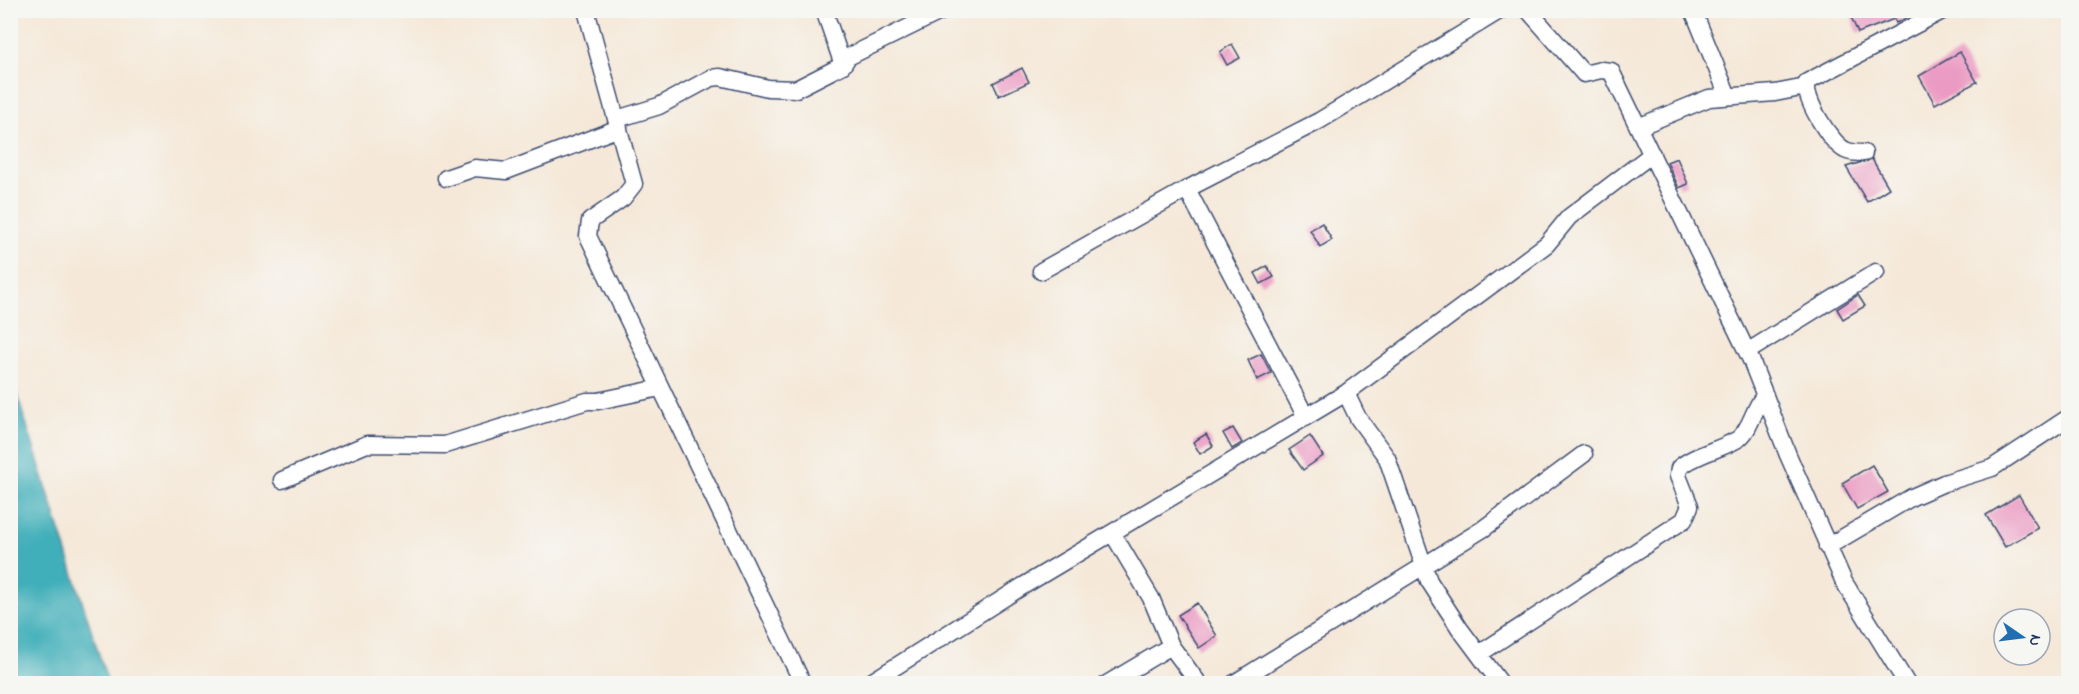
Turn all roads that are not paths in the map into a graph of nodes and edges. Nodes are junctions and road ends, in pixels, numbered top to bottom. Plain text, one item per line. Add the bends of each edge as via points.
1 (586, 10) edge
2 (824, 10) edge
3 (944, 10) edge
4 (1502, 10) edge
5 (1528, 10) edge
6 (1693, 10) edge
7 (1944, 10) edge
8 (843, 65) junction
9 (1806, 87) junction
10 (1728, 96) junction
11 (618, 123) junction
12 (1638, 127) junction
13 (1864, 153) dead end
14 (1652, 154) junction
15 (446, 178) dead end
16 (1187, 189) junction
17 (1041, 271) dead end
18 (1876, 272) dead end
19 (1748, 352) junction
20 (660, 388) junction
21 (1346, 393) junction
22 (1765, 395) junction
23 (1306, 417) junction
24 (2068, 418) edge
25 (1584, 454) dead end
26 (282, 480) dead end
27 (1113, 534) junction
28 (1827, 547) junction
29 (1423, 566) junction
30 (1171, 646) junction
31 (1479, 654) junction
32 (803, 684) edge
33 (868, 684) edge
34 (1107, 684) edge
35 (1199, 684) edge
36 (1233, 684) edge
37 (1501, 684) edge
38 (1907, 684) edge

1 - 11 street
2 - 8 street
3 - 8 street via 848,57
4 - 16 street via 1319,122
5 - 12 street via 1584,74 1611,71
6 - 10 street
7 - 9 street via 1810,78
8 - 11 street via 796,89 711,78
9 - 10 street
9 - 13 street via 1812,105 1837,143 1845,150
10 - 12 street via 1690,104
11 - 15 street via 506,171 475,168
11 - 20 street via 634,184 623,198 590,221 588,236
12 - 14 street
14 - 19 street
14 - 21 street via 1569,217 1547,244
16 - 17 street
16 - 23 street
18 - 19 street
19 - 22 street
20 - 26 street via 587,401 445,445 367,444
20 - 32 street
21 - 23 street
21 - 29 street via 1358,418 1387,458
22 - 28 street
22 - 31 street via 1738,438 1679,468 1678,476 1690,506 1684,520
23 - 27 street
24 - 28 street via 1992,468 1912,497
25 - 29 street via 1482,529
27 - 30 street via 1151,598
27 - 33 street
28 - 38 street
29 - 31 street via 1438,598
29 - 36 street
30 - 34 street
30 - 35 street
31 - 37 street

